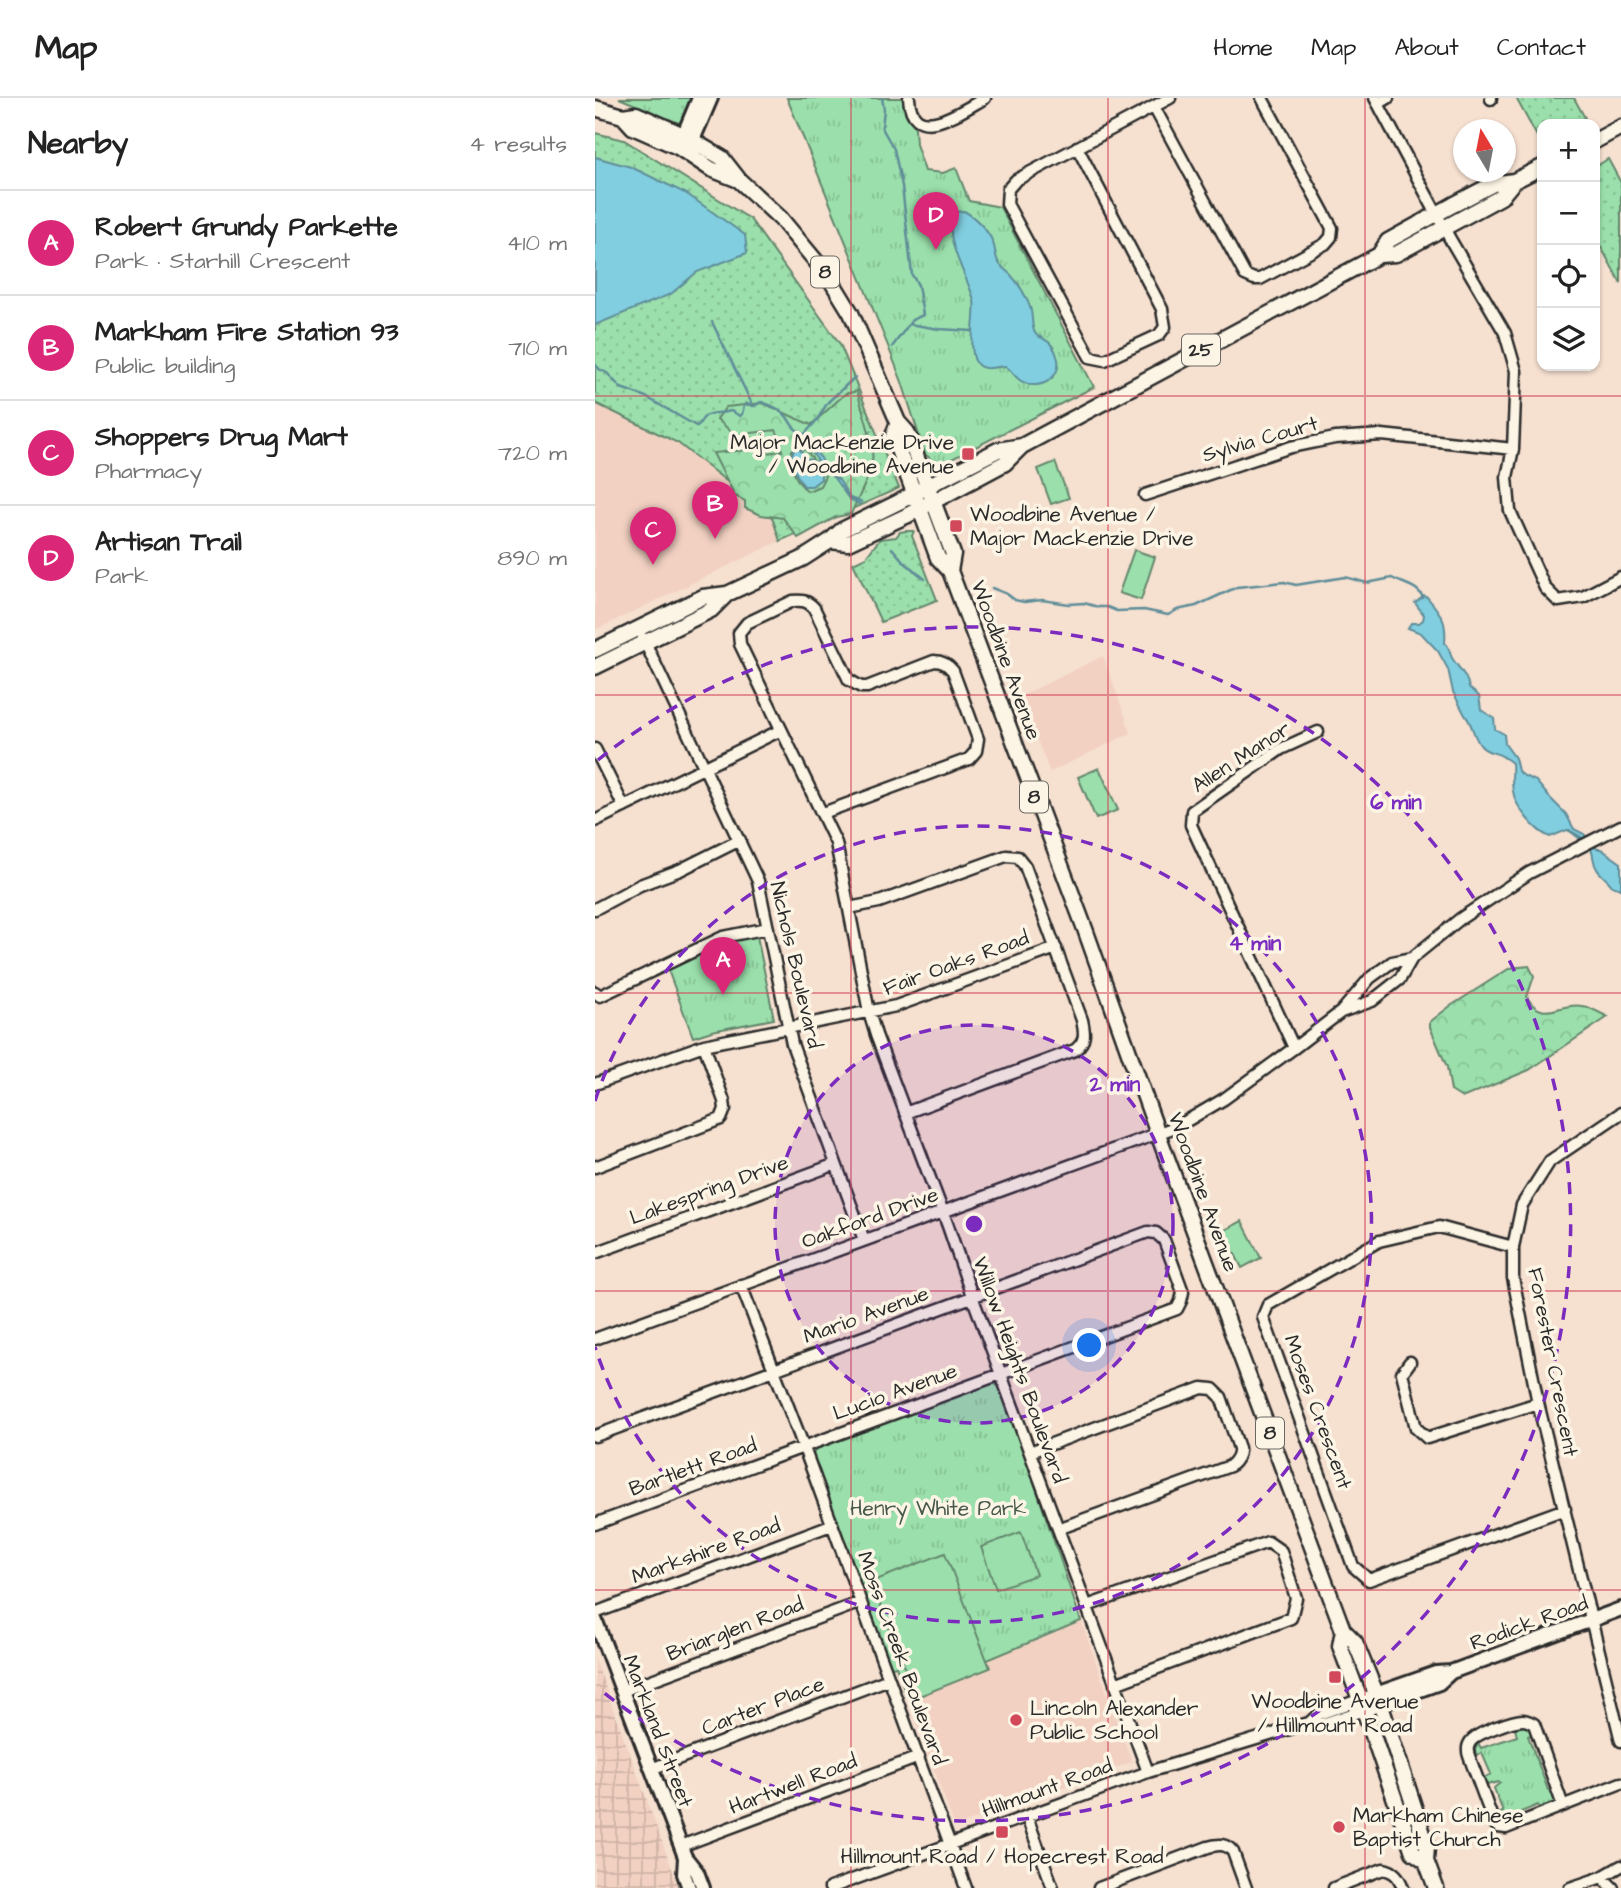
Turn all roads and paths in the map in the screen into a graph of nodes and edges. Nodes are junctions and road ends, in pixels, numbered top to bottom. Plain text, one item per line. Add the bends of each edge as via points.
1 (699, 98) edge
2 (711, 98) edge
3 (909, 98) edge
4 (985, 98) edge
5 (1170, 98) edge
6 (1262, 98) edge
7 (1388, 98) edge
8 (1376, 101) edge
9 (1154, 107) junction
10 (595, 108) edge
11 (1621, 127) edge
12 (1600, 138) edge
13 (686, 144) junction
14 (1077, 147) junction
15 (1537, 170) edge
16 (1516, 180) edge
17 (1507, 182) edge
18 (1513, 182) edge
19 (1437, 214) junction
20 (1444, 228) junction
21 (1379, 255) junction
22 (1022, 446) junction
23 (1513, 449) junction
24 (921, 490) junction
25 (1145, 495) dead end
26 (927, 505) junction
27 (830, 541) junction
28 (1621, 577) edge
29 (642, 636) junction
30 (595, 650) edge
31 (595, 667) edge
32 (781, 730) junction
33 (1318, 732) dead end
34 (595, 749) edge
35 (704, 768) junction
36 (624, 807) junction
37 (823, 813) junction
38 (595, 821) edge
39 (1621, 826) edge
40 (740, 840) junction
41 (849, 908) junction
42 (595, 909) edge
43 (768, 928) junction
44 (1056, 948) junction
45 (1412, 958) junction
46 (595, 992) edge
47 (870, 1012) junction
48 (1341, 1012) junction
49 (788, 1028) junction
50 (704, 1045) junction
51 (1294, 1048) junction
52 (595, 1084) edge
53 (1621, 1112) edge
54 (905, 1113) junction
55 (1158, 1134) junction
56 (836, 1164) junction
57 (595, 1167) edge
58 (942, 1212) junction
59 (864, 1240) junction
60 (1513, 1247) junction
61 (595, 1253) edge
62 (741, 1285) junction
63 (972, 1296) junction
64 (595, 1339) edge
65 (1410, 1362) dead end
66 (775, 1369) junction
67 (1000, 1374) junction
68 (1538, 1403) junction
69 (595, 1436) edge
70 (804, 1447) junction
71 (1030, 1452) junction
72 (1565, 1509) junction
73 (595, 1524) edge
74 (831, 1525) junction
75 (1058, 1529) junction
76 (861, 1602) junction
77 (1087, 1606) junction
78 (1621, 1609) edge
79 (595, 1613) edge
80 (595, 1619) edge
81 (1591, 1620) junction
82 (1343, 1630) junction
83 (889, 1679) junction
84 (1115, 1684) junction
85 (622, 1691) junction
86 (1378, 1699) junction
87 (1362, 1705) junction
88 (1621, 1741) edge
89 (919, 1757) junction
90 (651, 1769) junction
91 (1148, 1772) junction
92 (1621, 1783) edge
93 (1563, 1806) junction
94 (1027, 1817) junction
95 (949, 1845) junction
96 (683, 1852) junction
97 (1426, 1861) junction
98 (1621, 1866) edge
99 (1602, 1877) junction
100 (834, 1887) edge
101 (689, 1888) edge
102 (702, 1888) edge
103 (966, 1888) edge
104 (1053, 1888) edge
105 (1099, 1888) edge
106 (1246, 1888) edge
107 (1334, 1888) edge
108 (1403, 1888) edge
109 (1436, 1888) edge
110 (1570, 1888) edge
111 (1613, 1888) edge

1 - 13 street
2 - 13 street
3 - 4 street via 915,115 928,124
5 - 9 street
6 - 9 street via 1332,228 1325,244 1260,279 1245,275
7 - 8 street
8 - 19 street
9 - 14 street
10 - 13 main road, Woodbine Avenue / 8 via 623,116 636,114
11 - 12 main road
13 - 24 main road, Woodbine Avenue / 8 via 722,158 829,277 851,313 898,422 907,432
14 - 14 street via 1017,180 1008,189 1007,204 1090,357 1105,360 1159,335 1165,320
15 - 16 main road, 25
17 - 19 main road, 25 via 1493,184
18 - 20 main road, 25 via 1501,197
19 - 20 street
19 - 21 main road, 25 via 1388,241
20 - 21 main road, 25 via 1396,254
20 - 23 street via 1505,333 1516,371
21 - 22 main road, 25
22 - 24 main road, 25 via 998,450
22 - 26 main road, 25 via 1005,463
23 - 25 street, Sylvia Court via 1382,435 1335,438 1291,447
23 - 28 street via 1507,477 1510,511 1545,588 1558,601 1583,597
24 - 26 main road, Woodbine Avenue / 8
24 - 27 main road, 25 via 842,530
26 - 27 main road, 25 via 848,543
26 - 55 main road, Woodbine Avenue / 8 via 938,558 950,571
27 - 29 main road, 25 via 727,594 703,597
29 - 30 main road, 25
29 - 31 main road, 25
29 - 35 street, Nichols Boulevard
32 - 35 street
32 - 37 street, Willow Heights Boulevard
32 - 37 street, Willow Heights Boulevard via 739,638 743,627 793,601 805,601 814,608 854,684 867,687 934,661 953,671 978,738 973,755
33 - 51 street, Allen Manor via 1281,749 1192,811 1191,825
34 - 36 street
35 - 36 street
35 - 40 street, Nichols Boulevard
36 - 38 street
37 - 41 street, Willow Heights Boulevard via 838,852
39 - 45 street via 1529,873
40 - 42 street
40 - 43 street, Nichols Boulevard via 758,881
41 - 44 street via 879,902 1006,856 1018,857
41 - 47 street, Willow Heights Boulevard
43 - 46 street via 723,937 600,996
43 - 49 street, Nichols Boulevard
44 - 47 street, Fair Oaks Road
44 - 54 street via 1082,1020 1082,1045
45 - 48 street via 1392,962 1370,978
45 - 48 street via 1400,979 1372,1001
47 - 49 street, Fair Oaks Road
47 - 54 street, Willow Heights Boulevard
48 - 51 street, Oakford Drive
49 - 50 street, Fair Oaks Road
49 - 56 street, Nichols Boulevard
50 - 52 street, Fair Oaks Road
50 - 57 street via 724,1101 721,1119
51 - 55 street, Oakford Drive via 1224,1099
53 - 60 street, Forester Crescent via 1550,1161 1522,1205
54 - 58 street, Willow Heights Boulevard
55 - 58 street, Oakford Drive
55 - 82 main road, Woodbine Avenue / 8
56 - 59 street, Nichols Boulevard
56 - 61 street, Lakespring Drive
58 - 59 street, Oakford Drive
58 - 63 street, Willow Heights Boulevard
59 - 62 street, Oakford Drive
60 - 68 street, Forester Crescent via 1513,1278
60 - 72 street, Moses Crescent via 1439,1227 1379,1241 1268,1305 1263,1317 1353,1566 1369,1580
62 - 64 street, Oakford Drive
62 - 66 street, Moss Creek Boulevard
63 - 66 street, Mario Avenue
63 - 67 street, Willow Heights Boulevard
63 - 67 street, Mario Avenue via 1148,1232 1164,1240 1183,1293 1177,1309
65 - 68 street via 1402,1373 1416,1428 1427,1438
66 - 69 street, Mario Avenue
66 - 70 street, Moss Creek Boulevard
67 - 70 street, Lucio Avenue
67 - 71 street, Willow Heights Boulevard
68 - 72 street, Forester Crescent
70 - 73 street, Bartlett Road
70 - 74 street, Moss Creek Boulevard
71 - 75 street, Willow Heights Boulevard
71 - 75 street via 1202,1388 1213,1389 1221,1397 1240,1453 1230,1466
72 - 81 street, Forester Crescent
74 - 76 street, Moss Creek Boulevard
74 - 79 street, Markshire Road
75 - 77 street, Willow Heights Boulevard
76 - 83 street, Moss Creek Boulevard
76 - 85 street, Briarglen Road
77 - 84 street, Willow Heights Boulevard
77 - 84 street via 1268,1542 1281,1551 1296,1598 1291,1618
78 - 81 street, Rodick Road
80 - 85 street, Markland Street
81 - 86 street, Rodick Road via 1451,1672 1439,1683
81 - 88 street, Forester Crescent
82 - 86 main road, Woodbine Avenue / 8 via 1355,1642
82 - 87 main road, Woodbine Avenue / 8 via 1340,1646
83 - 89 street, Moss Creek Boulevard
83 - 90 street, Carter Place
84 - 91 street, Willow Heights Boulevard
85 - 90 street, Markland Street
86 - 87 street, Rodick Road
86 - 97 main road, Woodbine Avenue / 8 via 1427,1846
87 - 91 street, Hillmount Road via 1319,1714 1309,1723
87 - 97 main road, Woodbine Avenue / 8 via 1413,1852
89 - 95 street, Moss Creek Boulevard
89 - 96 street, Hartwell Road
90 - 96 street, Markland Street
91 - 94 street, Hillmount Road
92 - 93 street
93 - 93 street via 1534,1724 1516,1721 1477,1735 1469,1744 1469,1756 1498,1828
94 - 95 street, Hillmount Road
94 - 104 street
95 - 100 street, Hillmount Road
95 - 103 street, Moss Creek Boulevard
96 - 101 street, Markland Street
96 - 102 street, Markland Street
97 - 109 main road, Woodbine Avenue / 8
98 - 99 street
99 - 110 street
99 - 111 street
105 - 106 street via 1221,1844 1233,1852
107 - 108 street via 1383,1869 1396,1874

